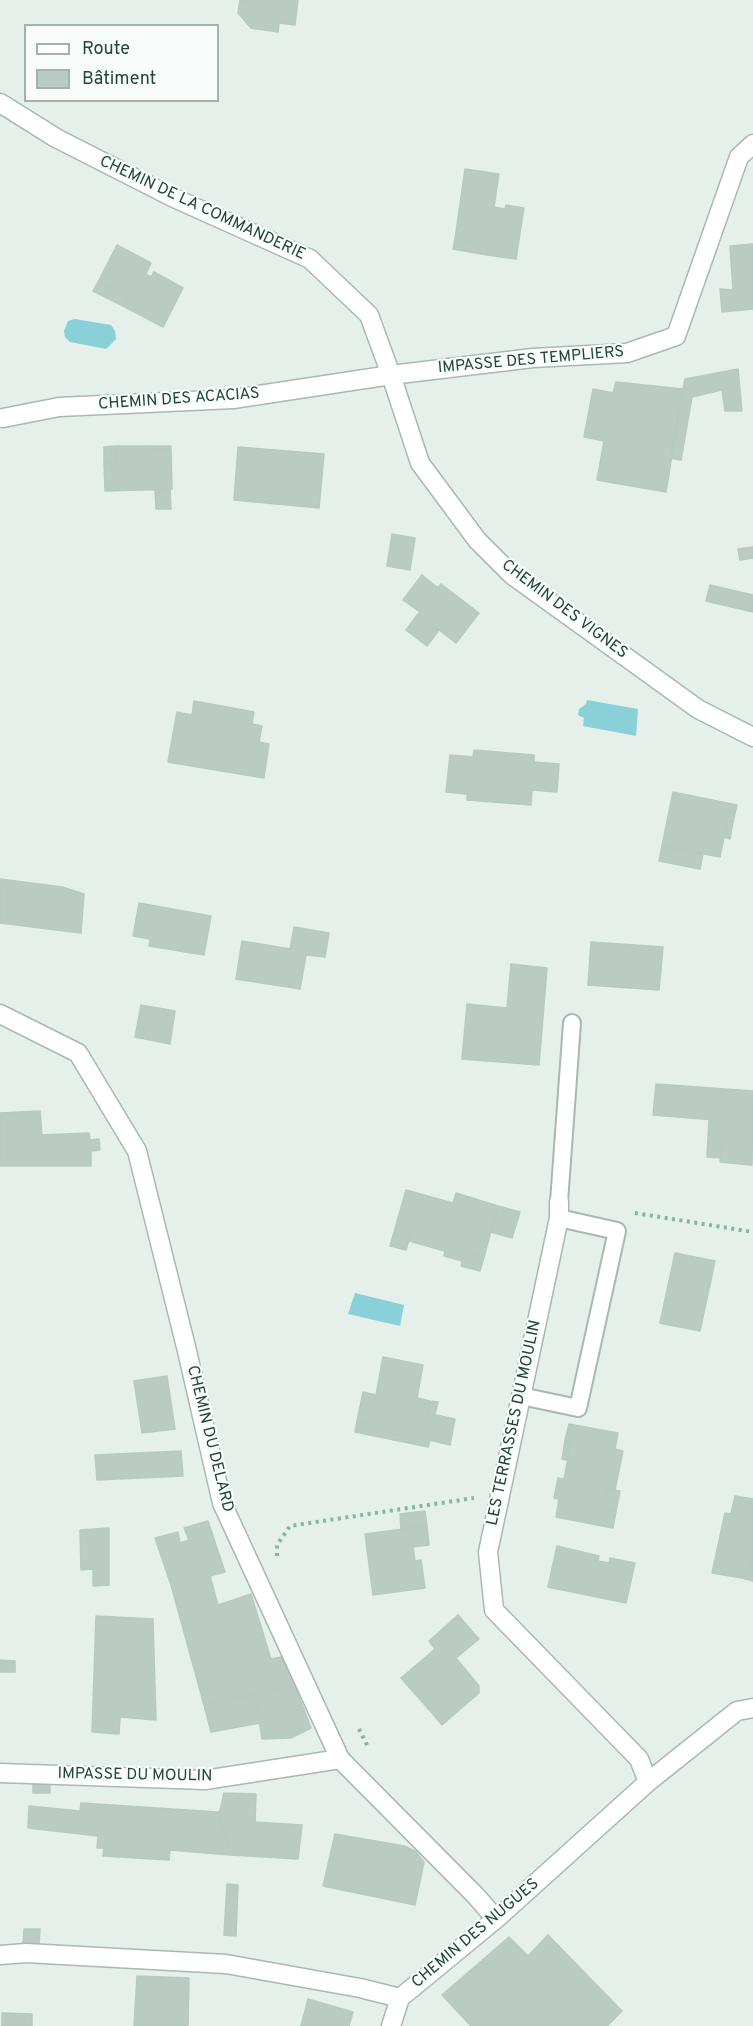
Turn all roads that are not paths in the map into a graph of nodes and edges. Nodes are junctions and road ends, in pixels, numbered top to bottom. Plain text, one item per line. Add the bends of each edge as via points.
1 (0, 103) edge
2 (753, 144) edge
3 (391, 375) junction
4 (3, 418) dead end
5 (753, 737) edge
6 (0, 1014) edge
7 (572, 1023) dead end
8 (559, 1210) junction
9 (521, 1396) junction
10 (753, 1708) edge
11 (340, 1759) junction
12 (0, 1773) edge
13 (648, 1782) junction
14 (496, 1919) junction
15 (0, 1955) edge
16 (400, 1998) junction
17 (391, 2026) edge

1 - 3 street, CHEMIN DE LA COMMANDERIE via 67,144 310,260 369,315
2 - 3 street, IMPASSE DES TEMPLIERS via 739,157 676,336 627,353 533,358
3 - 4 street, CHEMIN DES ACACIAS via 233,399 59,407
3 - 5 street, CHEMIN DES VIGNES via 420,463 477,540 513,575 688,702
6 - 11 street, CHEMIN DU DELARD via 78,1053 137,1152 222,1503
7 - 8 lane
8 - 9 street, LES TERRASSES DU MOULIN
8 - 9 lane via 617,1231 579,1408
9 - 13 street, LES TERRASSES DU MOULIN via 488,1552 494,1610 639,1759
10 - 13 street, CHEMIN DES NUGUES via 737,1711
11 - 12 street, IMPASSE DU MOULIN via 205,1780
11 - 14 street, CHEMIN DU DELARD
13 - 14 street, CHEMIN DES NUGUES
14 - 16 street, CHEMIN DES NUGUES
15 - 16 street, CHEMIN DES NUGUES via 26,1953 226,1964
16 - 17 street

